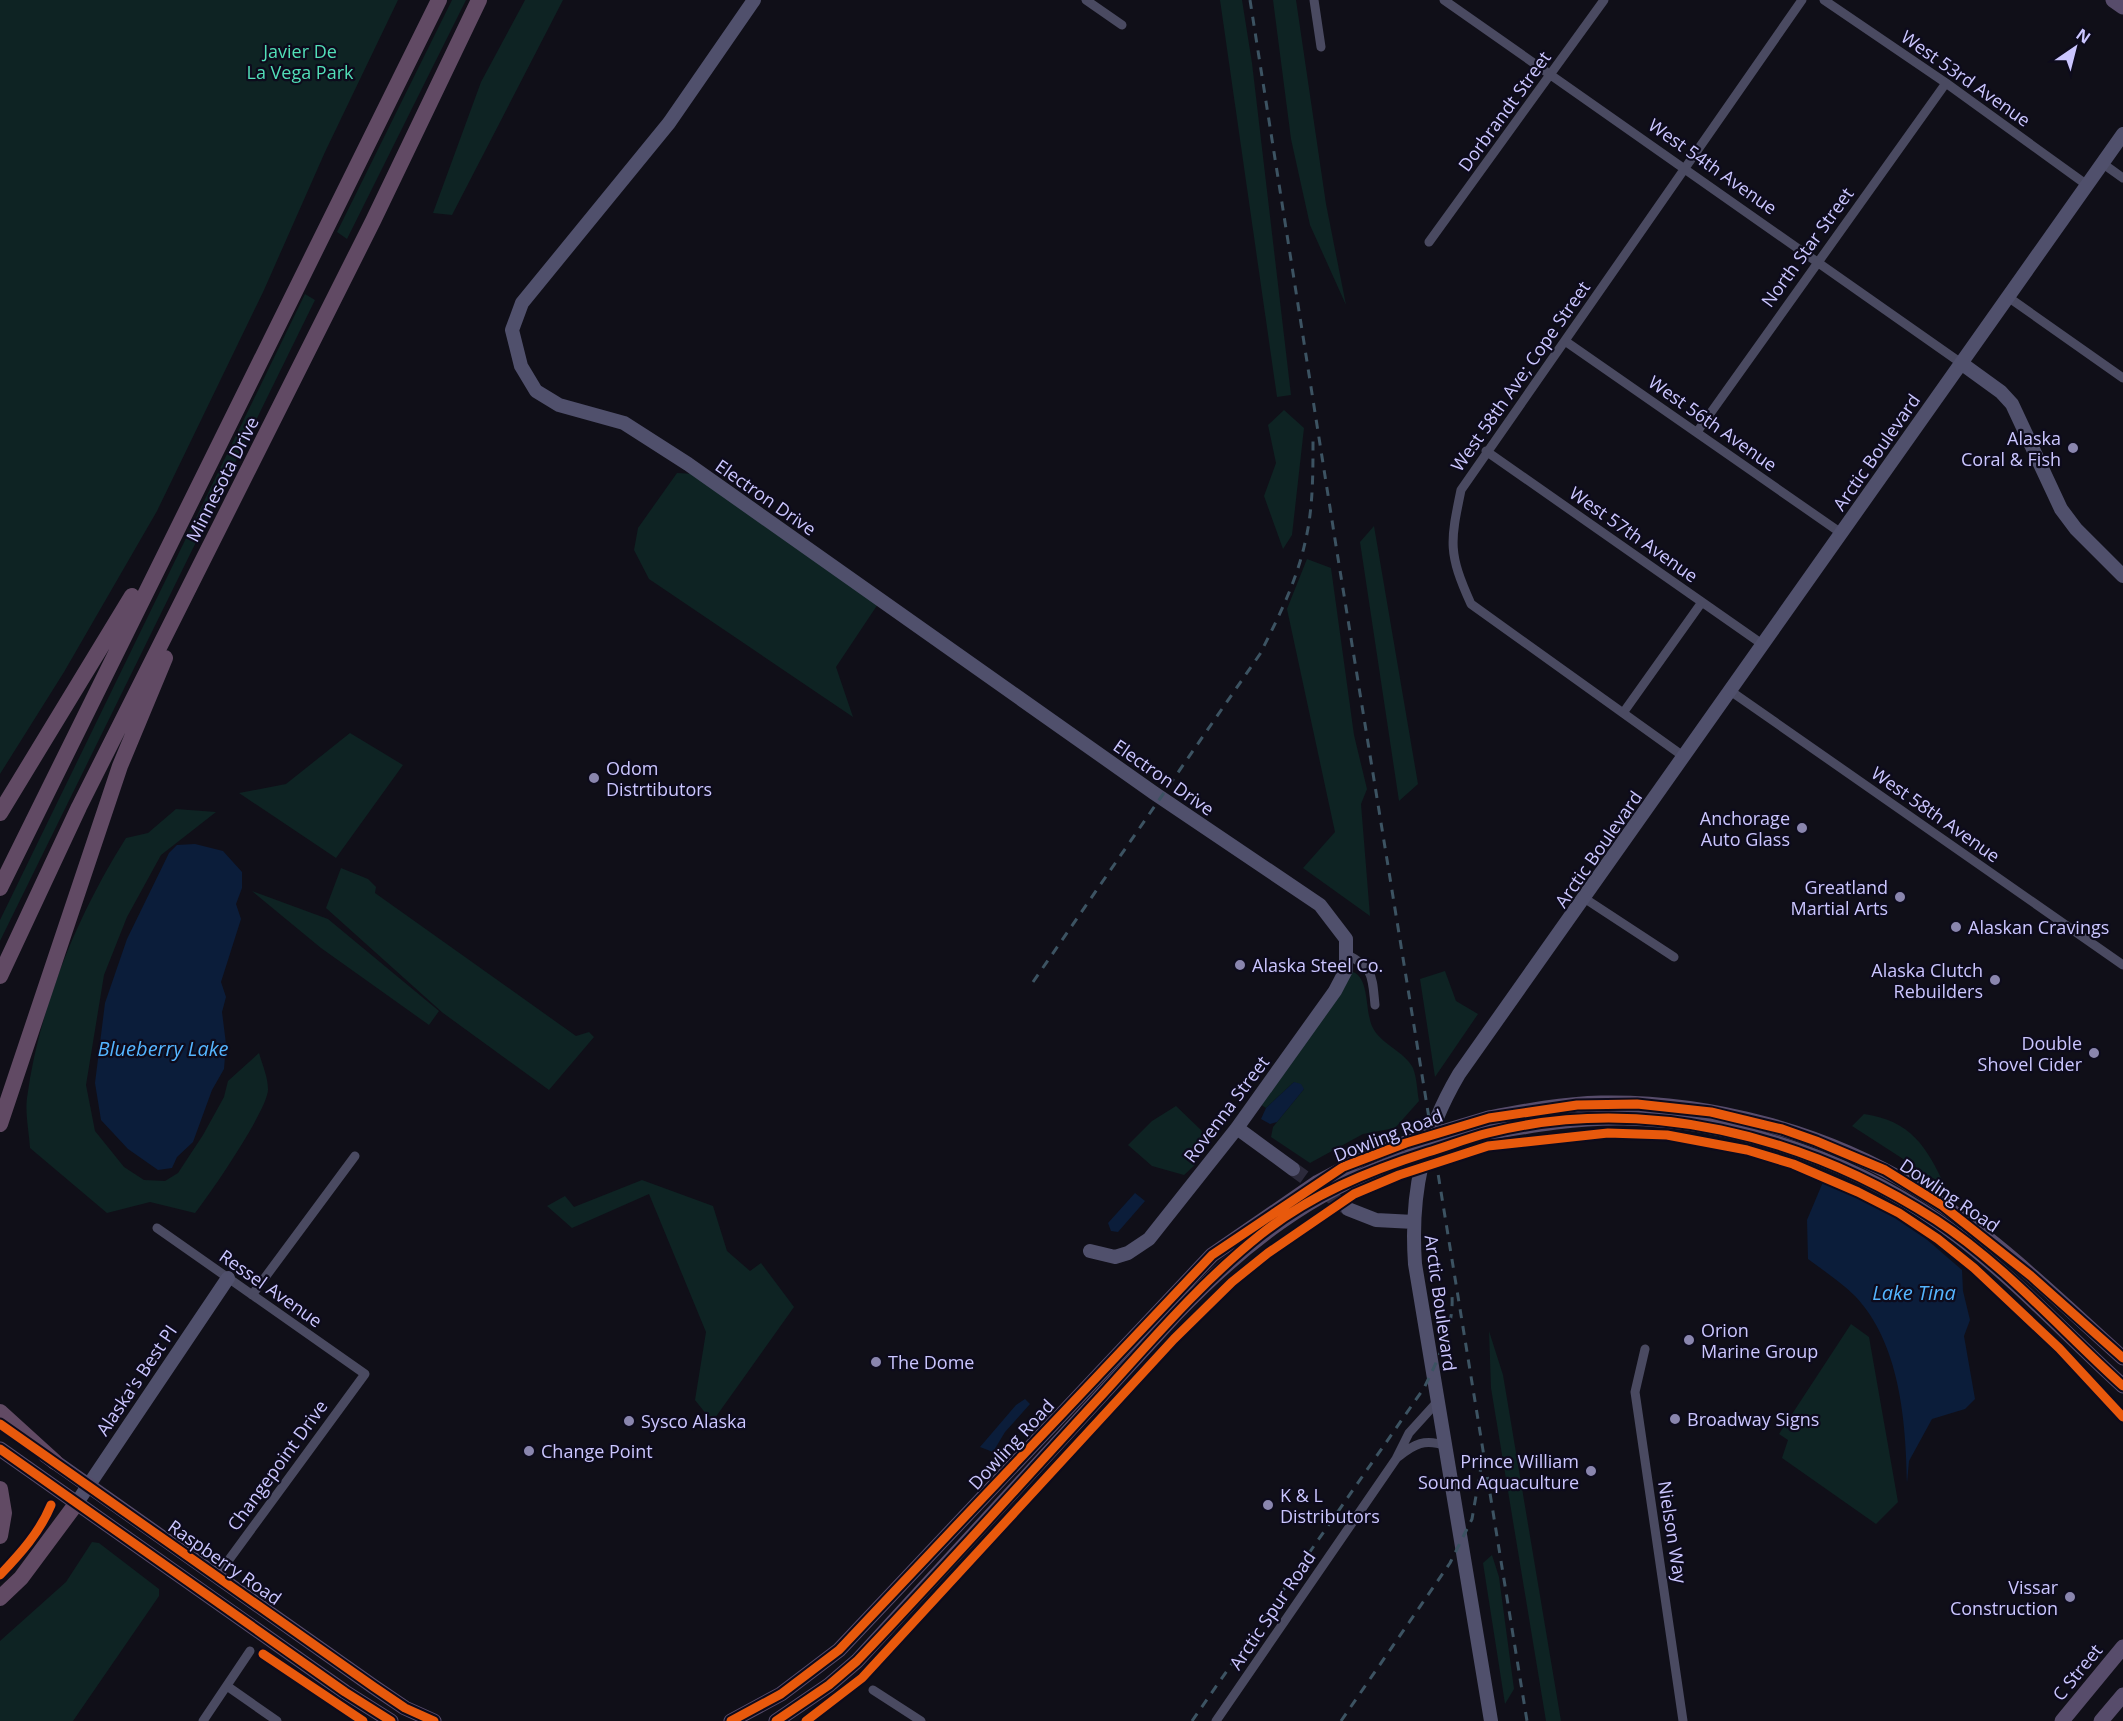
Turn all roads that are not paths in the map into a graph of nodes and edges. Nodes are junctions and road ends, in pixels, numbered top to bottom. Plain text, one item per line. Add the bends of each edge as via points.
1 (439, 0) edge
2 (754, 0) edge
3 (1086, 0) edge
4 (1314, 0) edge
5 (1444, 0) edge
6 (1604, 0) edge
7 (1802, 0) edge
8 (1824, 0) edge
9 (2113, 0) edge
10 (477, 3) edge
11 (2123, 7) edge
12 (1122, 26) dead end
13 (1321, 47) dead end
14 (1552, 74) junction
15 (1946, 83) junction
16 (2123, 134) edge
17 (2102, 163) junction
18 (1684, 166) junction
19 (2123, 178) edge
20 (2087, 185) junction
21 (1429, 242) dead end
22 (1818, 260) junction
23 (2008, 297) junction
24 (1565, 341) junction
25 (1961, 363) junction
26 (2123, 378) edge
27 (1697, 432) junction
28 (1486, 451) junction
29 (1841, 533) junction
30 (161, 557) junction
31 (203, 562) junction
32 (2123, 576) edge
33 (1702, 602) junction
34 (1762, 644) junction
35 (1729, 690) junction
36 (1623, 713) junction
37 (1683, 756) junction
38 (0, 813) edge
39 (0, 888) edge
40 (1584, 898) junction
41 (1347, 939) joint
42 (1346, 954) junction
43 (1674, 957) dead end
44 (2123, 965) edge
45 (0, 976) edge
46 (1375, 1005) dead end
47 (0, 1124) edge
48 (1488, 1125) junction
49 (1237, 1128) junction
50 (355, 1156) dead end
51 (1293, 1170) tunnel mouth
52 (1348, 1209) tunnel mouth
53 (1414, 1222) junction
54 (158, 1228) dead end
55 (1090, 1251) dead end
56 (228, 1278) junction
57 (252, 1295) junction
58 (1645, 1349) dead end
59 (2123, 1358) edge
60 (365, 1374) joint
61 (2123, 1386) edge
62 (1438, 1401) junction
63 (0, 1412) edge
64 (0, 1424) edge
65 (1446, 1446) junction
66 (0, 1449) edge
67 (1396, 1459) junction
68 (55, 1462) junction
69 (87, 1485) junction
70 (0, 1489) edge
71 (76, 1504) junction
72 (0, 1536) edge
73 (217, 1576) junction
74 (0, 1598) edge
75 (2123, 1647) edge
76 (250, 1651) dead end
77 (227, 1686) junction
78 (873, 1690) dead end
79 (2123, 1695) edge
80 (203, 1721) edge
81 (277, 1721) edge
82 (391, 1721) edge
83 (434, 1721) edge
84 (731, 1721) edge
85 (776, 1721) edge
86 (921, 1721) edge
87 (1216, 1721) edge
88 (1491, 1721) edge
89 (1683, 1721) edge
90 (2062, 1721) edge
91 (2101, 1721) edge

1 - 30 highway, Minnesota Drive
2 - 41 street, Electron Drive via 669,123 522,303 512,330 521,366 536,391 559,405 624,423 688,464 1320,905
3 - 12 street
4 - 13 street
5 - 14 street, West 54th Avenue
6 - 14 street, Dorbrandt Street
7 - 18 street, West 58th Ave; Cope Street
8 - 15 street, West 53rd Avenue
9 - 11 main road
10 - 31 highway, Minnesota Drive
14 - 18 street, West 54th Avenue
14 - 21 street, Dorbrandt Street
15 - 20 street, West 53rd Avenue
15 - 22 street, North Star Street
16 - 17 street, Arctic Boulevard
17 - 19 street
17 - 20 street, Arctic Boulevard
18 - 22 street, West 54th Avenue
18 - 24 street, West 58th Ave; Cope Street
20 - 23 street, Arctic Boulevard
22 - 25 street, West 54th Avenue
22 - 27 street, North Star Street
23 - 25 street, Arctic Boulevard
23 - 26 street
24 - 27 street, West 56th Avenue
24 - 28 street, West 58th Ave; Cope Street
25 - 29 street, Arctic Boulevard
25 - 32 street via 2012,404 2061,509
27 - 29 street, West 56th Avenue
28 - 33 street, West 57th Avenue
28 - 36 street, West 58th Ave; Cope Street via 1461,490 1451,538 1456,571 1471,604
29 - 34 street, Arctic Boulevard
30 - 38 highway via 126,605
30 - 39 highway, Minnesota Drive
31 - 45 highway, Minnesota Drive via 79,807
31 - 47 highway via 120,766
33 - 34 street, West 57th Avenue
33 - 36 street
34 - 35 street, Arctic Boulevard
35 - 37 street, Arctic Boulevard
35 - 44 street, West 58th Avenue
36 - 37 street, West 58th Ave; Cope Street
37 - 40 street, Arctic Boulevard
40 - 43 street
40 - 53 street, Arctic Boulevard via 1459,1074 1436,1115 1417,1188
41 - 42 street, Rovenna Street
42 - 46 street via 1371,972
42 - 49 street, Rovenna Street via 1346,970 1335,992
48 - 59 main road, Dowling Road via 1577,1105 1637,1104 1722,1114 1816,1141 1885,1170 1943,1206 2031,1276
48 - 61 main road, Dowling Road via 1624,1118 1664,1121 1745,1135 1831,1163 1873,1183 1958,1236
48 - 84 main road, Dowling Road, bridge via 1406,1143 1365,1157 1327,1177 1212,1255 839,1650 781,1694
48 - 85 main road, Dowling Road, bridge via 1358,1176 1295,1210 1262,1234 1176,1314 857,1661
49 - 51 street
49 - 55 street, Rovenna Street via 1149,1239 1115,1257
50 - 57 street
52 - 53 street via 1377,1220
53 - 62 street, Arctic Boulevard via 1415,1264
54 - 56 street, Ressel Avenue
56 - 57 street, Ressel Avenue
56 - 69 street, Alaska's Best PI
57 - 60 street, Ressel Avenue
58 - 89 street, Nielson Way via 1635,1392
60 - 73 street, Changepoint Drive
62 - 65 street, Arctic Boulevard
62 - 67 street, Arctic Spur Road via 1409,1433
63 - 68 highway
64 - 68 main road, Raspberry Road
65 - 67 street, Arctic Spur Road via 1422,1442
65 - 88 street, Arctic Boulevard
66 - 71 main road, Raspberry Road
67 - 87 street, Arctic Spur Road
68 - 69 main road, Raspberry Road
68 - 71 main road via 74,1485
69 - 71 street, Alaska's Best PI
69 - 73 main road, Raspberry Road
70 - 72 highway via 4,1513
71 - 74 highway via 21,1578
71 - 82 main road, Raspberry Road
73 - 83 main road, Raspberry Road via 374,1688
75 - 90 main road, C Street
76 - 77 street
77 - 80 street
77 - 81 street
78 - 86 street
79 - 91 main road

